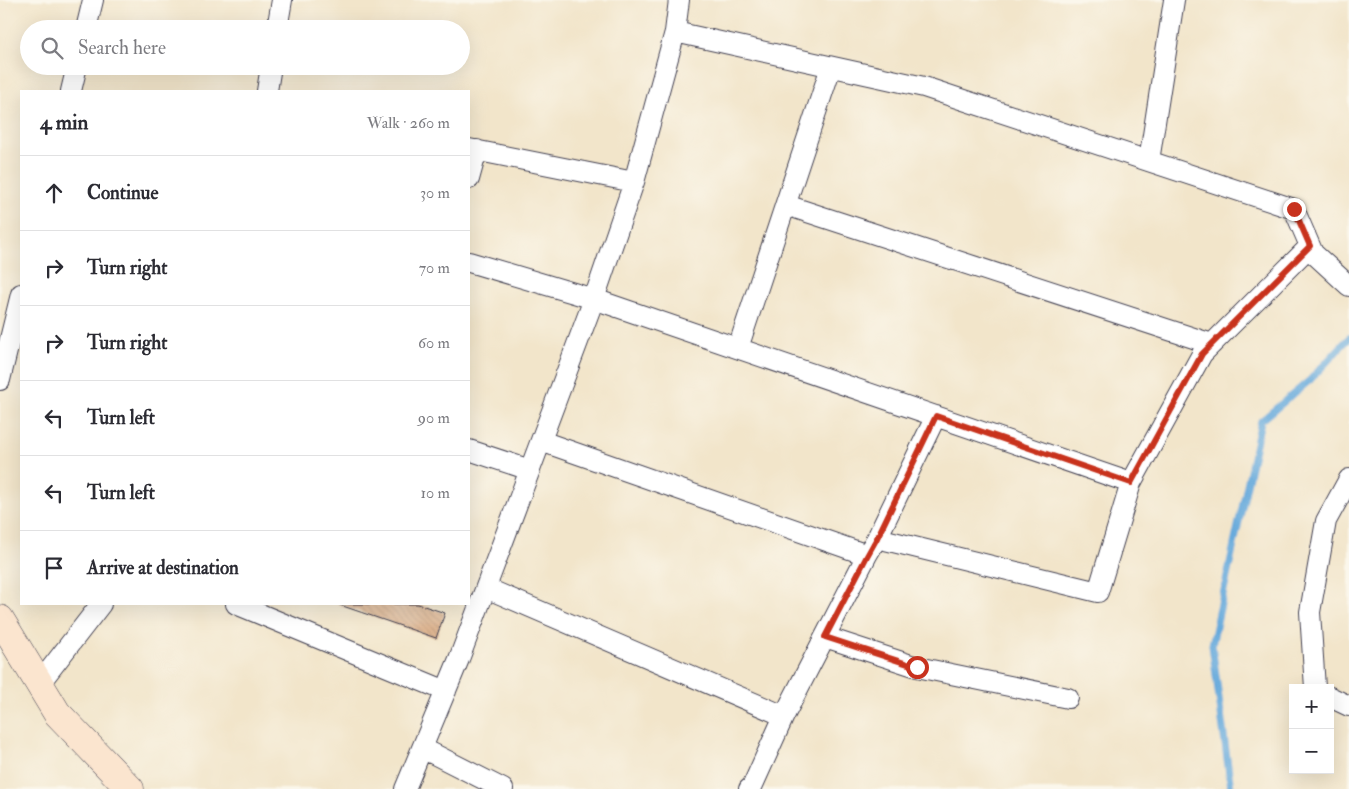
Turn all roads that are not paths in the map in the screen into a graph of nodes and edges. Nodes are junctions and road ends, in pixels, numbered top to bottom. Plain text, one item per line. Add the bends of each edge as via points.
1 (93, 0) edge
2 (282, 0) edge
3 (679, 0) edge
4 (1174, 0) edge
5 (88, 20) edge
6 (279, 20) edge
7 (675, 32) junction
8 (831, 67) junction
9 (75, 75) edge
10 (270, 75) edge
11 (71, 90) edge
12 (267, 90) edge
13 (473, 149) edge
14 (1149, 161) junction
15 (470, 172) edge
16 (634, 182) junction
17 (786, 205) junction
18 (1310, 246) junction
19 (470, 262) edge
20 (1349, 286) edge
21 (20, 298) edge
22 (594, 299) junction
23 (1212, 344) junction
24 (738, 348) junction
25 (0, 380) edge
26 (936, 416) junction
27 (541, 441) junction
28 (470, 450) edge
29 (530, 470) junction
30 (1349, 479) edge
31 (1131, 483) junction
32 (877, 538) junction
33 (867, 556) junction
34 (486, 588) junction
35 (100, 605) edge
36 (238, 605) edge
37 (0, 619) edge
38 (825, 637) junction
39 (39, 684) junction
40 (1315, 684) edge
41 (446, 691) junction
42 (1068, 698) dead end
43 (1334, 698) edge
44 (1349, 706) edge
45 (784, 716) junction
46 (422, 748) junction
47 (130, 789) edge
48 (405, 789) edge
49 (503, 789) edge
50 (749, 789) edge

1 - 5 street
2 - 6 street
3 - 7 street
4 - 14 street
7 - 8 street
7 - 16 street
8 - 14 street via 924,88
8 - 17 street
9 - 11 street
10 - 12 street
13 - 15 street
13 - 16 street
14 - 18 street via 1294,209
16 - 22 street
17 - 23 street
17 - 24 street
18 - 20 street via 1313,253
18 - 23 street
19 - 22 street
21 - 25 street
22 - 24 street
22 - 27 street
23 - 31 street via 1202,354
24 - 26 street
26 - 31 street
26 - 32 street
27 - 29 street
27 - 33 street
28 - 29 street
29 - 34 street
30 - 40 street via 1326,521 1310,612
31 - 32 street via 1098,592
32 - 33 street
33 - 38 street
34 - 41 street
34 - 45 street
35 - 39 street
36 - 41 street
37 - 39 street
38 - 42 street via 917,667
38 - 45 street
39 - 47 street via 57,713
41 - 46 street
43 - 44 street
45 - 50 street
46 - 48 street
46 - 49 street

